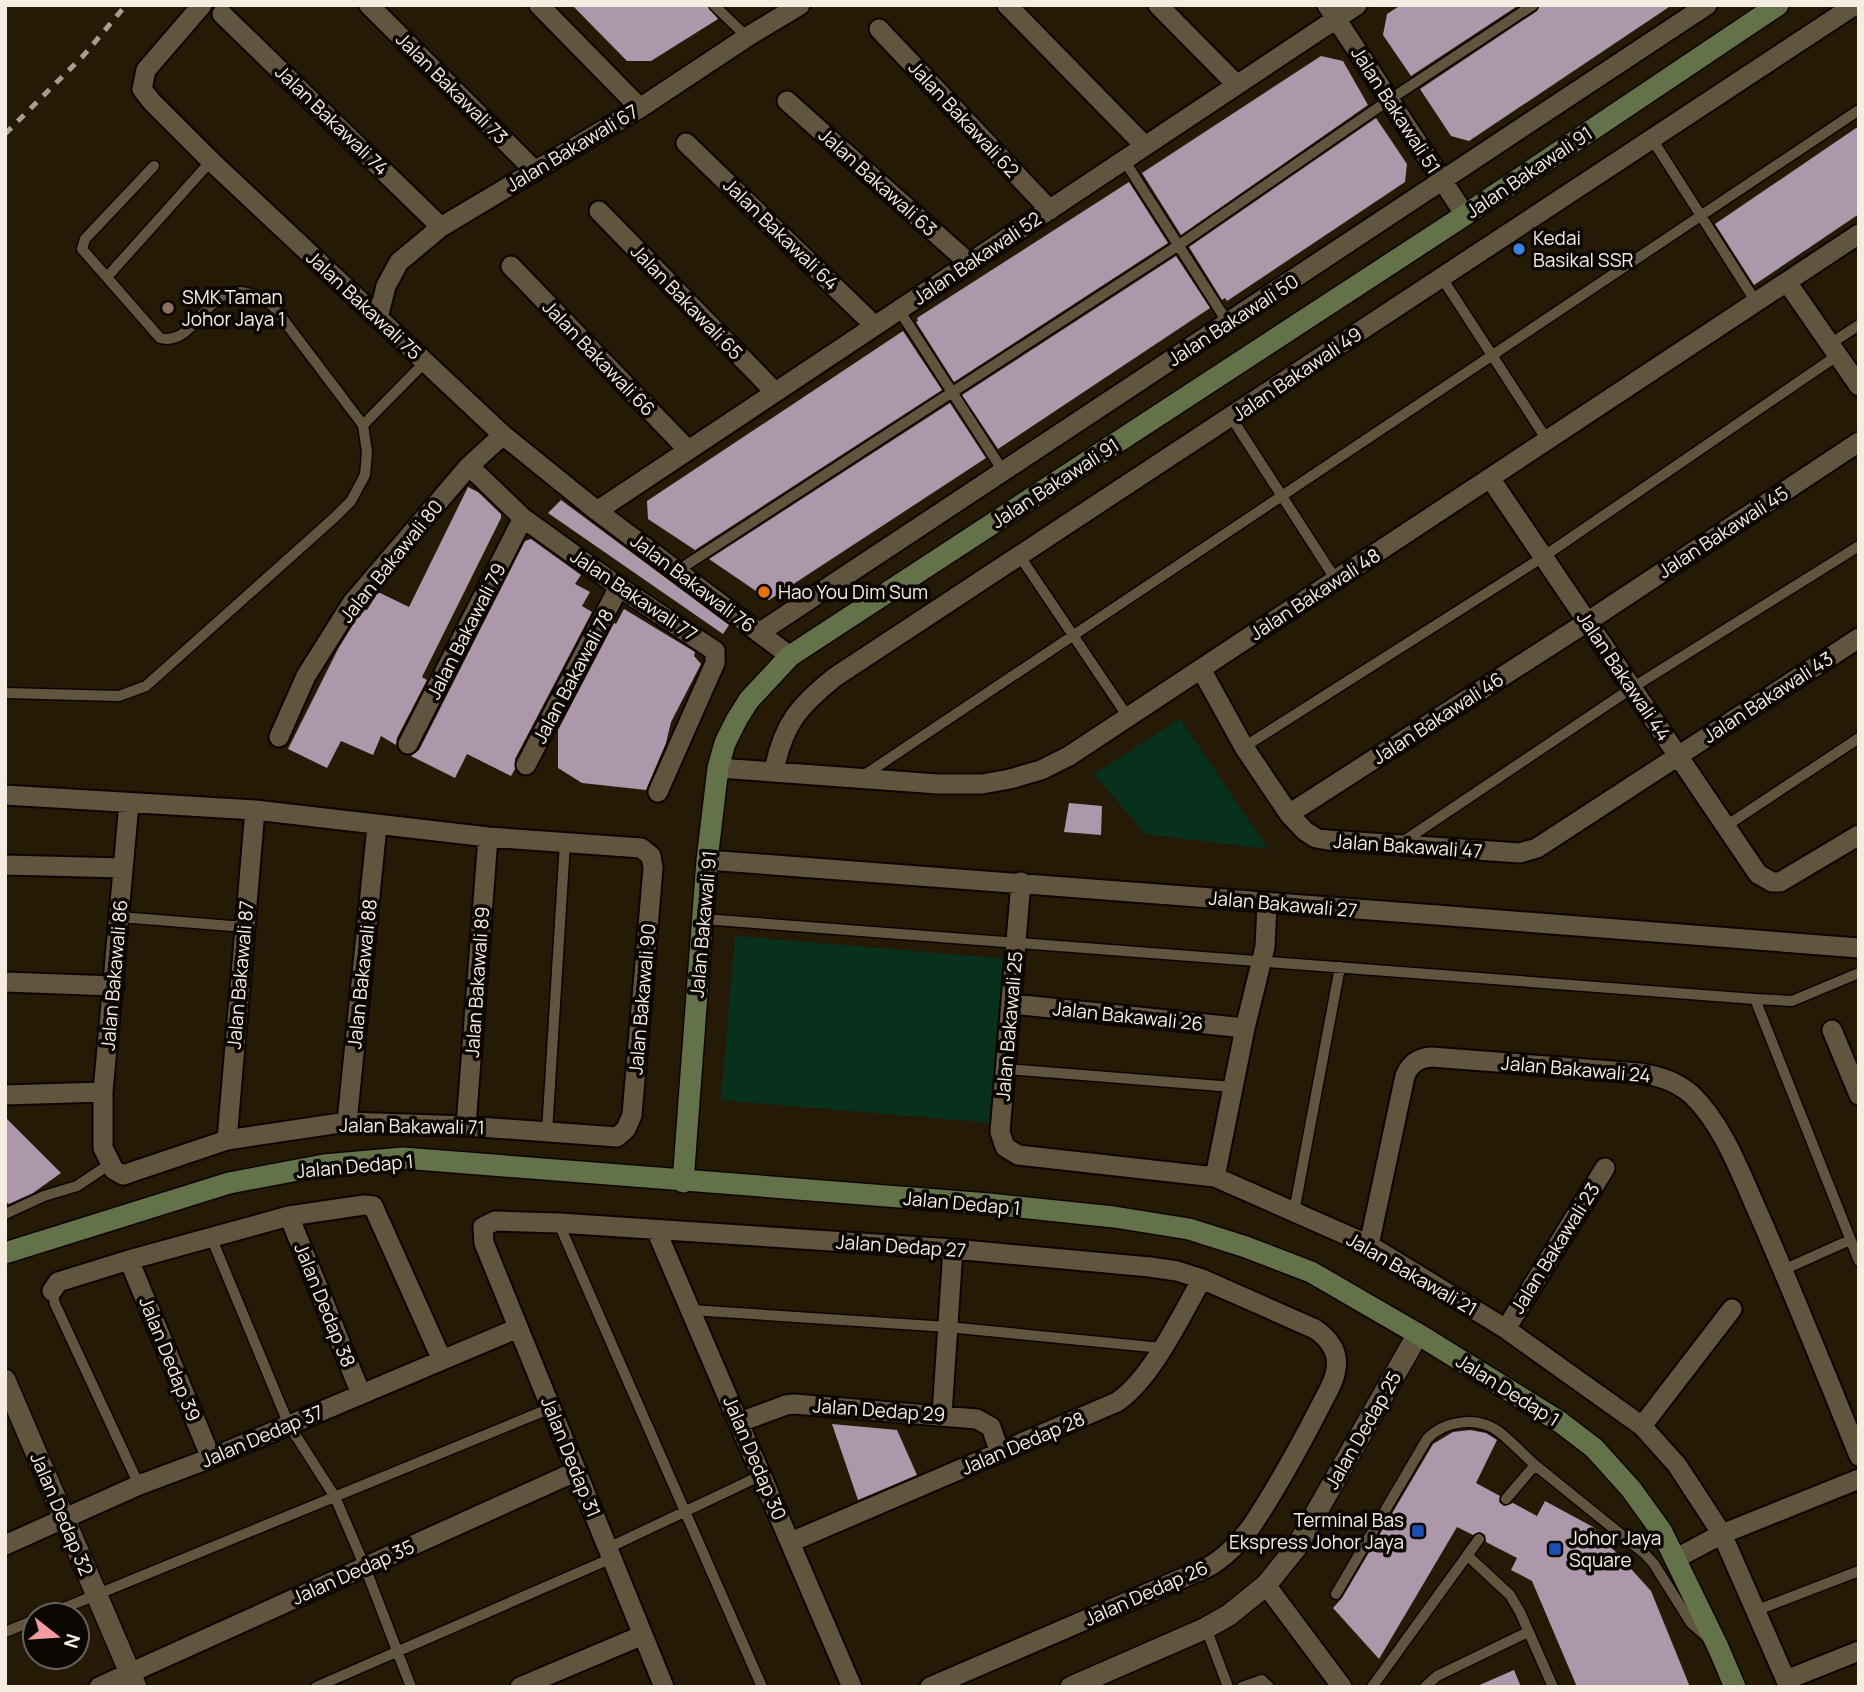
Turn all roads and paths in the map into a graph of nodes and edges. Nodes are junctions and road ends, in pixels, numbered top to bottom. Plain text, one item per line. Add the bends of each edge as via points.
1 (202, 5) edge
2 (369, 5) edge
3 (539, 5) edge
4 (714, 5) edge
5 (800, 5) edge
6 (1007, 5) edge
7 (1158, 5) edge
8 (1357, 5) edge
9 (1533, 5) edge
10 (1707, 5) edge
11 (1778, 5) edge
12 (1855, 5) edge
13 (1331, 12) edge
14 (222, 13) dead end
15 (879, 29) dead end
16 (747, 37) junction
17 (1237, 85) junction
18 (1389, 100) junction
19 (788, 101) dead end
20 (640, 108) junction
21 (1859, 110) edge
22 (1652, 139) junction
23 (687, 143) dead end
24 (1145, 146) junction
25 (1124, 160) junction
26 (211, 162) junction
27 (154, 166) dead end
28 (535, 171) junction
29 (1443, 181) junction
30 (1049, 210) junction
31 (599, 211) dead end
32 (1465, 215) junction
33 (1701, 215) junction
34 (441, 227) junction
35 (1859, 234) edge
36 (1179, 245) junction
37 (969, 263) junction
38 (511, 266) dead end
39 (107, 277) junction
40 (1441, 278) junction
41 (1787, 282) junction
42 (1756, 302) junction
43 (899, 310) junction
44 (378, 318) junction
45 (1228, 323) junction
46 (1859, 325) edge
47 (875, 326) junction
48 (1834, 350) junction
49 (1493, 356) junction
50 (425, 362) junction
51 (1859, 386) edge
52 (951, 392) junction
53 (775, 393) junction
54 (1231, 417) junction
55 (363, 425) junction
56 (503, 435) junction
57 (1547, 440) junction
58 (1859, 442) edge
59 (688, 450) junction
60 (470, 466) junction
61 (1003, 471) junction
62 (1489, 478) junction
63 (1283, 497) junction
64 (597, 510) junction
65 (523, 518) junction
66 (1859, 546) edge
67 (1019, 555) junction
68 (1543, 557) junction
69 (677, 571) junction
70 (1336, 580) junction
71 (619, 587) junction
72 (1587, 622) junction
73 (759, 633) junction
74 (1073, 636) junction
75 (1859, 638) edge
76 (790, 656) junction
77 (1201, 669) junction
78 (1632, 688) junction
79 (5, 693) edge
80 (1128, 718) junction
81 (279, 737) dead end
82 (1859, 738) edge
83 (408, 744) dead end
84 (1244, 747) junction
85 (1678, 756) junction
86 (526, 765) dead end
87 (718, 768) junction
88 (774, 771) junction
89 (859, 778) junction
90 (658, 792) dead end
91 (5, 795) edge
92 (129, 803) junction
93 (255, 810) junction
94 (1289, 814) junction
95 (377, 826) junction
96 (1726, 826) junction
97 (1859, 835) edge
98 (488, 837) junction
99 (565, 843) junction
100 (1396, 846) junction
101 (707, 860) junction
102 (5, 865) edge
103 (123, 868) junction
104 (1021, 882) junction
105 (1267, 904) junction
106 (120, 918) junction
107 (702, 919) junction
108 (244, 927) junction
109 (1016, 943) junction
110 (1859, 948) edge
111 (1261, 961) junction
112 (1340, 967) junction
113 (1859, 973) edge
114 (5, 982) edge
115 (114, 986) junction
116 (1755, 999) junction
117 (1012, 1004) junction
118 (1245, 1028) junction
119 (1832, 1030) dead end
120 (1006, 1069) junction
121 (1233, 1087) junction
122 (103, 1092) junction
123 (5, 1095) edge
124 (1859, 1095) edge
125 (347, 1122) junction
126 (466, 1126) junction
127 (547, 1132) junction
128 (617, 1137) joint
129 (227, 1140) junction
130 (107, 1156) junction
131 (1026, 1156) joint
132 (1605, 1168) dead end
133 (1215, 1177) junction
134 (683, 1182) junction
135 (1294, 1212) junction
136 (5, 1214) edge
137 (289, 1216) junction
138 (559, 1223) junction
139 (483, 1227) joint
140 (656, 1230) junction
141 (211, 1237) junction
142 (1850, 1240) junction
143 (1369, 1245) junction
144 (953, 1249) junction
145 (5, 1253) edge
146 (129, 1260) junction
147 (1859, 1261) edge
148 (1783, 1270) junction
149 (1202, 1279) junction
150 (52, 1291) joint
151 (691, 1310) junction
152 (1732, 1310) dead end
153 (948, 1327) junction
154 (1309, 1327) joint
155 (518, 1328) junction
156 (1506, 1329) junction
157 (1418, 1334) junction
158 (1162, 1348) junction
159 (442, 1360) junction
160 (5, 1380) edge
161 (361, 1394) junction
162 (551, 1408) junction
163 (942, 1414) junction
164 (740, 1422) junction
165 (289, 1424) junction
166 (1642, 1426) junction
167 (1000, 1453) junction
168 (1859, 1457) edge
169 (211, 1458) junction
170 (1535, 1465) junction
171 (577, 1471) junction
172 (762, 1475) junction
173 (1859, 1479) edge
174 (139, 1485) junction
175 (335, 1497) junction
176 (1506, 1499) dead end
177 (684, 1512) junction
178 (65, 1520) junction
179 (1721, 1534) junction
180 (1479, 1539) dead end
181 (791, 1542) junction
182 (5, 1545) edge
183 (610, 1553) junction
184 (1468, 1556) junction
185 (1675, 1559) junction
186 (365, 1567) junction
187 (1859, 1571) edge
188 (1266, 1584) junction
189 (1336, 1594) dead end
190 (97, 1595) junction
191 (82, 1601) edge
192 (1755, 1611) junction
193 (1206, 1628) junction
194 (1528, 1632) junction
195 (643, 1635) junction
196 (1718, 1647) junction
197 (398, 1651) junction
198 (1859, 1651) edge
199 (133, 1680) edge
200 (1787, 1684) edge
201 (1077, 1686) edge
202 (99, 1687) edge
203 (316, 1687) edge
204 (411, 1687) edge
205 (520, 1687) edge
206 (664, 1687) edge
207 (762, 1687) edge
208 (852, 1687) edge
209 (930, 1687) edge
210 (1228, 1687) edge
211 (1242, 1687) edge
212 (1269, 1687) edge
213 (1342, 1687) edge
214 (1372, 1687) edge
215 (1425, 1687) edge
216 (1553, 1687) edge
217 (1735, 1687) edge

1 - 26 street, Jalan Bakawali 75 via 146,70 142,89
2 - 28 street, Jalan Bakawali 73
3 - 20 street
4 - 16 lane
5 - 16 street, Jalan Bakawali 67
6 - 24 street
7 - 17 street
8 - 13 street, Jalan Bakawali 52
9 - 18 lane
10 - 29 street, Jalan Bakawali 50
11 - 32 main road, Jalan Bakawali 91
12 - 22 street, Jalan Bakawali 49
13 - 17 street, Jalan Bakawali 52
13 - 18 street, Jalan Bakawali 51
14 - 34 street, Jalan Bakawali 74
15 - 30 street, Jalan Bakawali 62
16 - 20 street, Jalan Bakawali 67
17 - 24 street, Jalan Bakawali 52
18 - 29 street, Jalan Bakawali 51
18 - 36 lane
19 - 37 street, Jalan Bakawali 63
20 - 28 street, Jalan Bakawali 67
21 - 33 lane
22 - 33 lane
22 - 40 street, Jalan Bakawali 49
23 - 47 street, Jalan Bakawali 64
24 - 25 street, Jalan Bakawali 52
25 - 30 street, Jalan Bakawali 52
25 - 36 lane
26 - 39 lane
26 - 44 street, Jalan Bakawali 75
27 - 39 lane via 82,243
28 - 34 street, Jalan Bakawali 67
29 - 32 street, Jalan Bakawali 51
29 - 45 street, Jalan Bakawali 50
30 - 37 street, Jalan Bakawali 52
31 - 53 street, Jalan Bakawali 65
32 - 76 main road, Jalan Bakawali 91
33 - 42 lane
33 - 49 lane
34 - 44 street, Jalan Bakawali 67 via 399,262 386,286
35 - 41 street, Jalan Bakawali 48
36 - 45 lane
36 - 52 lane
37 - 43 street, Jalan Bakawali 52
38 - 59 street, Jalan Bakawali 66
39 - 55 lane via 160,338 168,340 181,334 223,295 242,290 258,295 282,315
40 - 49 lane
40 - 54 street, Jalan Bakawali 49
41 - 42 street, Jalan Bakawali 48
41 - 48 street
42 - 57 street, Jalan Bakawali 48
43 - 47 street, Jalan Bakawali 52
43 - 52 lane
44 - 50 street, Jalan Bakawali 75
45 - 61 street, Jalan Bakawali 50
46 - 48 lane
47 - 53 street, Jalan Bakawali 52
48 - 51 street
48 - 68 lane
49 - 57 lane
49 - 63 lane
50 - 55 lane
50 - 56 street, Jalan Bakawali 75
52 - 61 lane
52 - 69 lane
53 - 59 street, Jalan Bakawali 52
54 - 63 lane
54 - 67 street, Jalan Bakawali 49
55 - 79 lane via 365,475 351,501 146,686 119,696
56 - 60 street, Jalan Bakawali 80
56 - 64 street, Jalan Bakawali 75
57 - 62 street, Jalan Bakawali 48
58 - 72 street, Jalan Bakawali 45
59 - 64 street, Jalan Bakawali 52
60 - 65 street, Jalan Bakawali 77
60 - 81 street, Jalan Bakawali 80 via 352,603 306,676
61 - 73 street, Jalan Bakawali 50
62 - 68 street, Jalan Bakawali 44
62 - 70 street, Jalan Bakawali 48
63 - 70 lane
63 - 74 lane
64 - 69 street, Jalan Bakawali 76
65 - 71 street, Jalan Bakawali 77
65 - 83 street, Jalan Bakawali 79
66 - 78 lane
67 - 74 lane
67 - 88 street, Jalan Bakawali 49 via 806,700 783,737
68 - 72 street, Jalan Bakawali 44
68 - 84 lane
69 - 73 street, Jalan Bakawali 76
70 - 77 street, Jalan Bakawali 48
71 - 86 street, Jalan Bakawali 78
71 - 90 street, Jalan Bakawali 77 via 710,647 716,657
72 - 78 street, Jalan Bakawali 44
72 - 94 street, Jalan Bakawali 46
73 - 76 street, Jalan Bakawali 76
74 - 80 lane
74 - 89 lane
75 - 85 street, Jalan Bakawali 43
76 - 87 main road, Jalan Bakawali 91 via 743,709
77 - 80 street, Jalan Bakawali 48
77 - 84 street, Jalan Bakawali 47
78 - 85 street, Jalan Bakawali 44
78 - 100 lane
80 - 89 street, Jalan Bakawali 48 via 1069,756 1010,779 937,784
82 - 96 lane
84 - 94 street, Jalan Bakawali 47
85 - 96 street, Jalan Bakawali 44
85 - 100 street, Jalan Bakawali 47 via 1526,852
87 - 88 street, Jalan Bakawali 48
87 - 101 main road, Jalan Bakawali 91
88 - 89 street, Jalan Bakawali 48
91 - 92 street
92 - 93 street
92 - 103 street, Jalan Bakawali 86
93 - 95 street
93 - 108 street, Jalan Bakawali 87
94 - 100 street, Jalan Bakawali 47 via 1322,840
95 - 98 street
95 - 125 street, Jalan Bakawali 88
96 - 97 street, Jalan Bakawali 44 via 1758,874 1772,882 1780,882
98 - 99 street
98 - 126 street, Jalan Bakawali 89
99 - 127 lane
99 - 128 street, Jalan Bakawali 90 via 642,848 651,856 632,1115
101 - 104 street, Jalan Bakawali 27
101 - 107 main road, Jalan Bakawali 91
102 - 103 street
103 - 106 street, Jalan Bakawali 86
104 - 105 street, Jalan Bakawali 27
104 - 109 street, Jalan Bakawali 25
105 - 110 street, Jalan Bakawali 27
105 - 111 street
106 - 108 lane
106 - 115 street, Jalan Bakawali 86
107 - 109 lane
107 - 134 main road, Jalan Bakawali 91
108 - 129 street, Jalan Bakawali 87
109 - 111 lane
109 - 117 street, Jalan Bakawali 25
111 - 112 lane
111 - 118 street
112 - 116 lane
112 - 135 lane
113 - 116 lane via 1792,1001
114 - 115 street
115 - 122 street, Jalan Bakawali 86
116 - 142 lane
117 - 118 street, Jalan Bakawali 26
117 - 120 street, Jalan Bakawali 25
118 - 121 street
119 - 124 street
120 - 121 lane
120 - 131 street, Jalan Bakawali 25 via 1001,1140 1011,1152
121 - 133 street
122 - 123 street
122 - 130 street, Jalan Bakawali 86
125 - 126 street, Jalan Bakawali 71
125 - 129 street, Jalan Bakawali 71
126 - 127 street, Jalan Bakawali 71
127 - 128 street, Jalan Bakawali 71
129 - 130 street, Jalan Bakawali 71 via 123,1175 114,1171
130 - 136 lane via 77,1186
131 - 133 street, Jalan Bakawali 21
132 - 156 street, Jalan Bakawali 23
133 - 135 street, Jalan Bakawali 21
134 - 145 main road, Jalan Dedap 1 via 403,1158 324,1165 229,1183
134 - 157 main road, Jalan Dedap 1 via 989,1204 1189,1229 1311,1272
135 - 143 street, Jalan Bakawali 21
137 - 141 street
137 - 159 street via 373,1206
137 - 161 street, Jalan Dedap 38
138 - 139 street, Jalan Dedap 27 via 495,1221
138 - 140 street, Jalan Dedap 27
138 - 177 lane
139 - 155 street, Jalan Dedap 31 via 484,1243
140 - 144 street, Jalan Dedap 27
140 - 151 street, Jalan Dedap 30
141 - 146 street
141 - 165 lane
142 - 147 lane
142 - 148 lane
143 - 148 street, Jalan Bakawali 24 via 1405,1076 1417,1060 1431,1057 1639,1073 1673,1082 1693,1096 1728,1147
143 - 156 street, Jalan Bakawali 21
144 - 149 street, Jalan Dedap 27 via 1123,1263
144 - 153 street
146 - 150 street via 58,1282
146 - 169 street, Jalan Dedap 39
148 - 168 street, Jalan Bakawali 24
149 - 154 street, Jalan Dedap 27
149 - 158 street, Jalan Dedap 28
150 - 174 lane
151 - 153 lane
151 - 164 street, Jalan Dedap 30
152 - 166 street
153 - 158 lane
153 - 163 street
154 - 209 street, Jalan Dedap 26 via 1332,1345 1336,1357 1333,1381 1253,1524 1219,1560
155 - 159 street, Jalan Dedap 37
155 - 162 street, Jalan Dedap 31
156 - 166 street, Jalan Bakawali 21
157 - 185 main road, Jalan Dedap 1 via 1594,1448 1647,1510
157 - 188 street, Jalan Dedap 25 via 1296,1548
158 - 167 street, Jalan Dedap 28 via 1134,1388 1117,1402
159 - 161 street, Jalan Dedap 37
160 - 178 street, Jalan Dedap 32
161 - 165 street, Jalan Dedap 37
162 - 171 street, Jalan Dedap 31
162 - 175 lane
163 - 164 street, Jalan Dedap 29 via 794,1404
163 - 167 street, Jalan Dedap 29 via 983,1420 991,1427
164 - 172 street, Jalan Dedap 30
165 - 169 street, Jalan Dedap 37
165 - 175 lane
166 - 179 street, Jalan Bakawali 21 via 1677,1465
167 - 181 street, Jalan Dedap 28
169 - 174 street, Jalan Dedap 37
170 - 176 lane
170 - 189 lane via 1490,1427 1460,1422 1436,1430
170 - 196 lane via 1644,1553 1690,1623
171 - 183 street, Jalan Dedap 31
171 - 186 street, Jalan Dedap 35
172 - 177 lane
172 - 181 street, Jalan Dedap 30
173 - 179 street
174 - 178 street, Jalan Dedap 37
175 - 186 lane
175 - 190 lane
177 - 183 lane
177 - 207 lane
178 - 182 street, Jalan Dedap 37
178 - 190 street, Jalan Dedap 32
179 - 185 street
179 - 192 street, Jalan Bakawali 21
180 - 184 lane
181 - 208 street, Jalan Dedap 30
183 - 195 street, Jalan Dedap 31
183 - 197 lane
184 - 194 lane via 1510,1595
184 - 214 lane
185 - 196 main road, Jalan Dedap 1
186 - 197 lane
186 - 199 street, Jalan Dedap 35
187 - 192 lane
188 - 193 street, Jalan Dedap 25
188 - 213 street
190 - 191 lane
190 - 199 street, Jalan Dedap 32
192 - 200 street, Jalan Bakawali 21
193 - 201 street, Jalan Dedap 25
193 - 210 lane
194 - 215 lane via 1437,1676
194 - 216 lane
195 - 205 street
195 - 206 street, Jalan Dedap 31
196 - 217 main road, Jalan Dedap 1
197 - 203 lane
197 - 204 lane
198 - 200 street
199 - 202 street, Jalan Dedap 35
211 - 212 lane via 1262,1680

